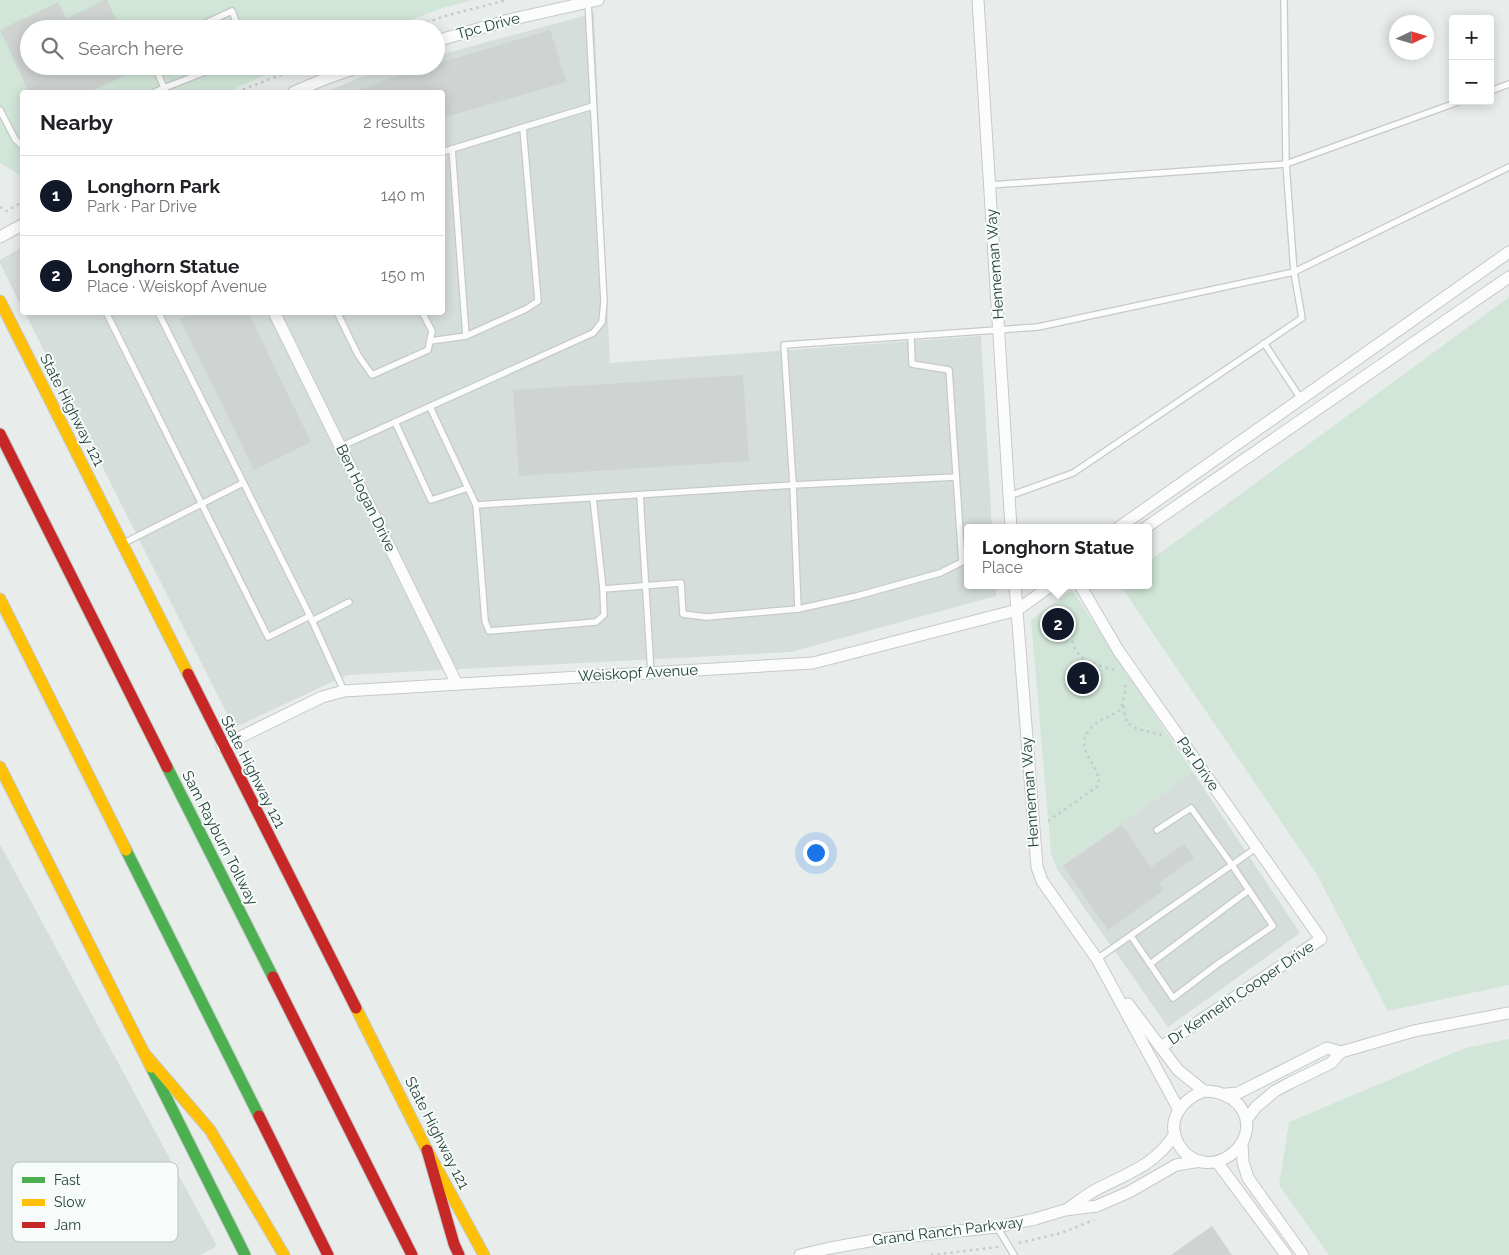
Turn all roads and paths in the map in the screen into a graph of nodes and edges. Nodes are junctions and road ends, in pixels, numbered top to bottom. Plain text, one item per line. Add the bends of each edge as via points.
1 (507, 0) edge
2 (978, 0) edge
3 (1284, 0) edge
4 (593, 1) edge
5 (212, 20) edge
6 (236, 20) edge
7 (434, 20) edge
8 (445, 38) edge
9 (159, 75) edge
10 (199, 75) edge
11 (280, 75) edge
12 (336, 75) edge
13 (1509, 84) edge
14 (165, 90) edge
15 (242, 90) edge
16 (299, 90) edge
17 (1494, 90) edge
18 (1450, 105) edge
19 (593, 106) junction
20 (0, 110) edge
21 (523, 128) junction
22 (20, 144) edge
23 (452, 149) junction
24 (445, 151) edge
25 (1286, 164) junction
26 (1509, 167) edge
27 (990, 185) junction
28 (20, 203) edge
29 (0, 207) edge
30 (20, 226) edge
31 (0, 237) edge
32 (1509, 252) edge
33 (1294, 272) junction
34 (1509, 277) edge
35 (0, 301) edge
36 (108, 315) edge
37 (159, 315) edge
38 (276, 315) edge
39 (338, 315) edge
40 (424, 315) edge
41 (999, 330) junction
42 (466, 336) junction
43 (911, 336) junction
44 (430, 341) junction
45 (1264, 343) junction
46 (1301, 399) junction
47 (430, 407) junction
48 (395, 422) junction
49 (0, 434) edge
50 (342, 446) junction
51 (956, 477) junction
52 (243, 483) junction
53 (794, 485) junction
54 (468, 488) junction
55 (640, 495) junction
56 (1009, 496) junction
57 (593, 498) junction
58 (202, 504) junction
59 (476, 505) junction
60 (1011, 524) edge
61 (1124, 524) edge
62 (1151, 524) edge
63 (122, 544) junction
64 (646, 586) junction
65 (603, 589) junction
66 (1015, 589) edge
67 (1046, 589) edge
68 (1082, 589) edge
69 (0, 599) edge
70 (349, 602) dead end
71 (798, 609) junction
72 (1017, 610) junction
73 (311, 619) junction
74 (1070, 628) junction
75 (651, 673) junction
76 (1120, 676) dead end
77 (1123, 680) dead end
78 (457, 684) junction
79 (344, 690) junction
80 (1123, 705) junction
81 (1169, 736) dead end
82 (222, 746) junction
83 (0, 767) edge
84 (1048, 821) dead end
85 (1157, 830) dead end
86 (1256, 848) junction
87 (1232, 865) junction
88 (1249, 890) junction
89 (1131, 936) junction
90 (1321, 940) joint
91 (1097, 959) junction
92 (1150, 964) junction
93 (1107, 977) junction
94 (1509, 1013) edge
95 (1161, 1047) junction
96 (1341, 1052) junction
97 (144, 1053) junction
98 (1204, 1092) junction
99 (1226, 1094) junction
100 (1178, 1110) junction
101 (1247, 1119) junction
102 (1175, 1134) junction
103 (1242, 1143) junction
104 (427, 1150) junction
105 (1201, 1162) junction
106 (1217, 1162) junction
107 (1066, 1210) junction
108 (997, 1227) junction
109 (246, 1255) edge
110 (284, 1255) edge
111 (328, 1255) edge
112 (412, 1255) edge
113 (459, 1255) edge
114 (484, 1255) edge
115 (800, 1255) edge
116 (1014, 1255) edge
117 (1286, 1255) edge
118 (1303, 1255) edge

1 - 7 path
2 - 27 street, Henneman Way
3 - 25 lane
4 - 8 street, Tpc Drive
4 - 19 lane
5 - 6 lane via 232,11
9 - 14 lane
10 - 14 lane
11 - 15 path
12 - 16 street
13 - 17 lane
18 - 25 lane
19 - 21 lane
19 - 47 lane via 604,302 602,322 593,332
20 - 22 lane
21 - 23 lane
21 - 42 lane via 538,301
23 - 24 lane
23 - 42 lane
25 - 27 lane
25 - 33 lane
26 - 33 lane
27 - 41 street, Henneman Way
28 - 29 path via 7,211
30 - 31 street
32 - 46 street
33 - 41 lane via 1038,327
33 - 45 lane via 1302,318
34 - 62 street
35 - 63 main road, State Highway 121
36 - 58 lane
37 - 52 lane
38 - 50 street, Ben Hogan Drive
39 - 44 lane via 372,375 428,350
40 - 44 lane via 432,331
41 - 43 lane
41 - 56 street, Henneman Way
42 - 44 lane
43 - 51 lane via 912,364 948,370
43 - 53 lane via 784,345
45 - 46 lane
45 - 56 lane via 1073,473
46 - 61 street
47 - 48 lane
47 - 54 lane
48 - 50 lane
48 - 54 lane via 430,500
49 - 112 main road, Sam Rayburn Tollway
50 - 78 street, Ben Hogan Drive
51 - 53 lane
51 - 71 lane via 962,562 940,573
52 - 58 lane
52 - 73 lane
53 - 55 lane
53 - 71 lane
54 - 59 lane
55 - 57 lane
55 - 64 lane
56 - 60 street, Henneman Way
57 - 59 lane
57 - 65 lane
58 - 63 lane
58 - 73 lane via 268,637
59 - 65 lane via 485,621 489,631 596,622 604,615
63 - 82 main road, State Highway 121
64 - 65 lane
64 - 71 lane via 681,583 683,614 706,617
64 - 75 lane
66 - 72 street, Henneman Way
67 - 72 street, Weiskopf Avenue
68 - 86 street, Par Drive via 1118,650
69 - 111 main road
70 - 73 lane
72 - 75 street, Weiskopf Avenue via 813,663
72 - 91 street, Henneman Way via 1037,867 1042,881
73 - 79 lane
74 - 74 path via 1068,614 1062,608 1043,618 1045,632 1054,640 1063,638
74 - 76 path via 1076,653 1085,660 1117,671
75 - 78 street, Weiskopf Avenue
77 - 80 path via 1126,688
78 - 79 street, Weiskopf Avenue
79 - 82 street, Weiskopf Avenue via 322,697
80 - 81 path via 1127,723
80 - 84 path via 1087,733 1086,752 1098,773 1098,786
82 - 104 main road, State Highway 121
83 - 97 main road
85 - 87 lane via 1191,808
86 - 87 lane
86 - 90 street, Par Drive
87 - 88 lane
87 - 89 lane
88 - 92 lane
88 - 92 lane via 1273,926 1173,998
89 - 91 lane
89 - 92 lane
90 - 95 street, Dr Kenneth Cooper Drive
91 - 93 street, Henneman Way
93 - 95 street, Henneman Way
93 - 100 street, Henneman Way
94 - 96 street via 1414,1031
95 - 98 street, Henneman Way via 1178,1070
96 - 99 street via 1327,1048 1238,1093
96 - 101 street via 1331,1063 1275,1092
97 - 109 main road
97 - 110 main road via 210,1130
98 - 99 street
98 - 100 street via 1189,1098
99 - 101 street via 1242,1109
100 - 102 street
101 - 103 street
102 - 105 street via 1184,1152
102 - 107 street, Grand Ranch Parkway via 1156,1157
103 - 106 street via 1236,1152
103 - 118 street via 1248,1178
104 - 113 main road
104 - 114 main road, State Highway 121
105 - 106 street
105 - 107 street, Grand Ranch Parkway via 1176,1165 1097,1206
106 - 117 street
107 - 108 street, Grand Ranch Parkway
108 - 115 street, Grand Ranch Parkway via 875,1240
108 - 116 lane

